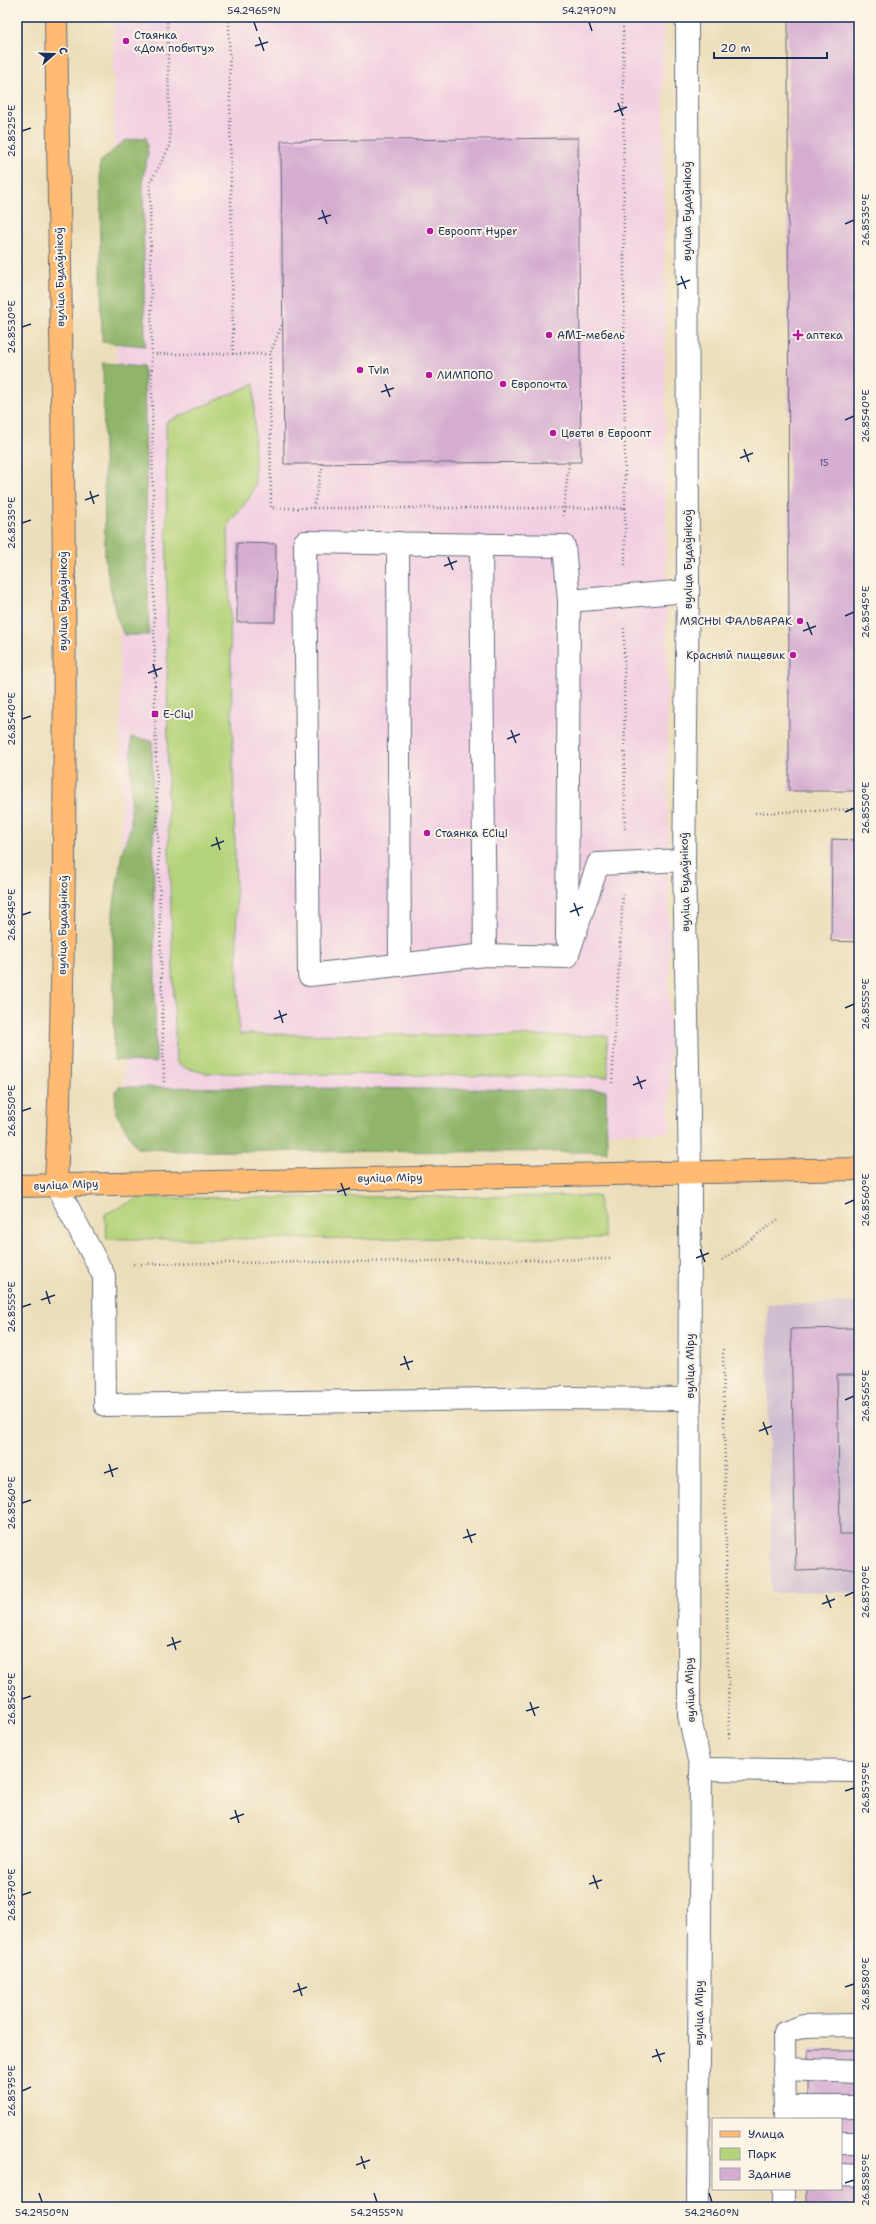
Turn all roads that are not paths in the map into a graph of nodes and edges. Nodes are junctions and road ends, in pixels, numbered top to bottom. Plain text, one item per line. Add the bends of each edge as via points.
1 (56, 17) edge
2 (687, 17) edge
3 (398, 543) junction
4 (481, 544) junction
5 (688, 591) junction
6 (568, 601) junction
7 (684, 860) junction
8 (486, 955) junction
9 (567, 957) junction
10 (400, 965) junction
11 (859, 1169) edge
12 (690, 1172) junction
13 (56, 1185) junction
14 (17, 1186) edge
15 (690, 1399) junction
16 (701, 1769) junction
17 (859, 1772) edge
18 (859, 2028) edge
19 (784, 2069) junction
20 (859, 2072) edge
21 (859, 2107) edge
22 (785, 2113) edge
23 (842, 2143) edge
24 (859, 2143) edge
25 (842, 2176) edge
26 (859, 2176) edge
27 (783, 2190) edge
28 (698, 2207) edge
29 (783, 2207) edge

1 - 13 main road, вуліца Будаўнікоў via 62,363 64,817 61,1062
2 - 5 street, вуліца Будаўнікоў
3 - 4 street
3 - 10 street
3 - 10 street via 305,542 309,975
4 - 6 street via 564,546
4 - 8 street
5 - 6 street
5 - 7 street, вуліца Будаўнікоў
6 - 9 street
7 - 9 street via 598,864
7 - 12 street, вуліца Будаўнікоў
8 - 9 street
8 - 10 street
11 - 12 main road, вуліца Міру
12 - 13 main road, вуліца Міру
12 - 15 street, вуліца Міру
13 - 14 main road, вуліца Міру
13 - 15 street via 104,1276 105,1405 562,1398
15 - 16 street, вуліца Міру via 689,1714
16 - 17 street
16 - 28 street, вуліца Міру
18 - 19 street via 852,2025 803,2026 787,2031 784,2033
19 - 20 street
19 - 22 street
21 - 22 street
23 - 24 street
25 - 26 street
27 - 29 street

